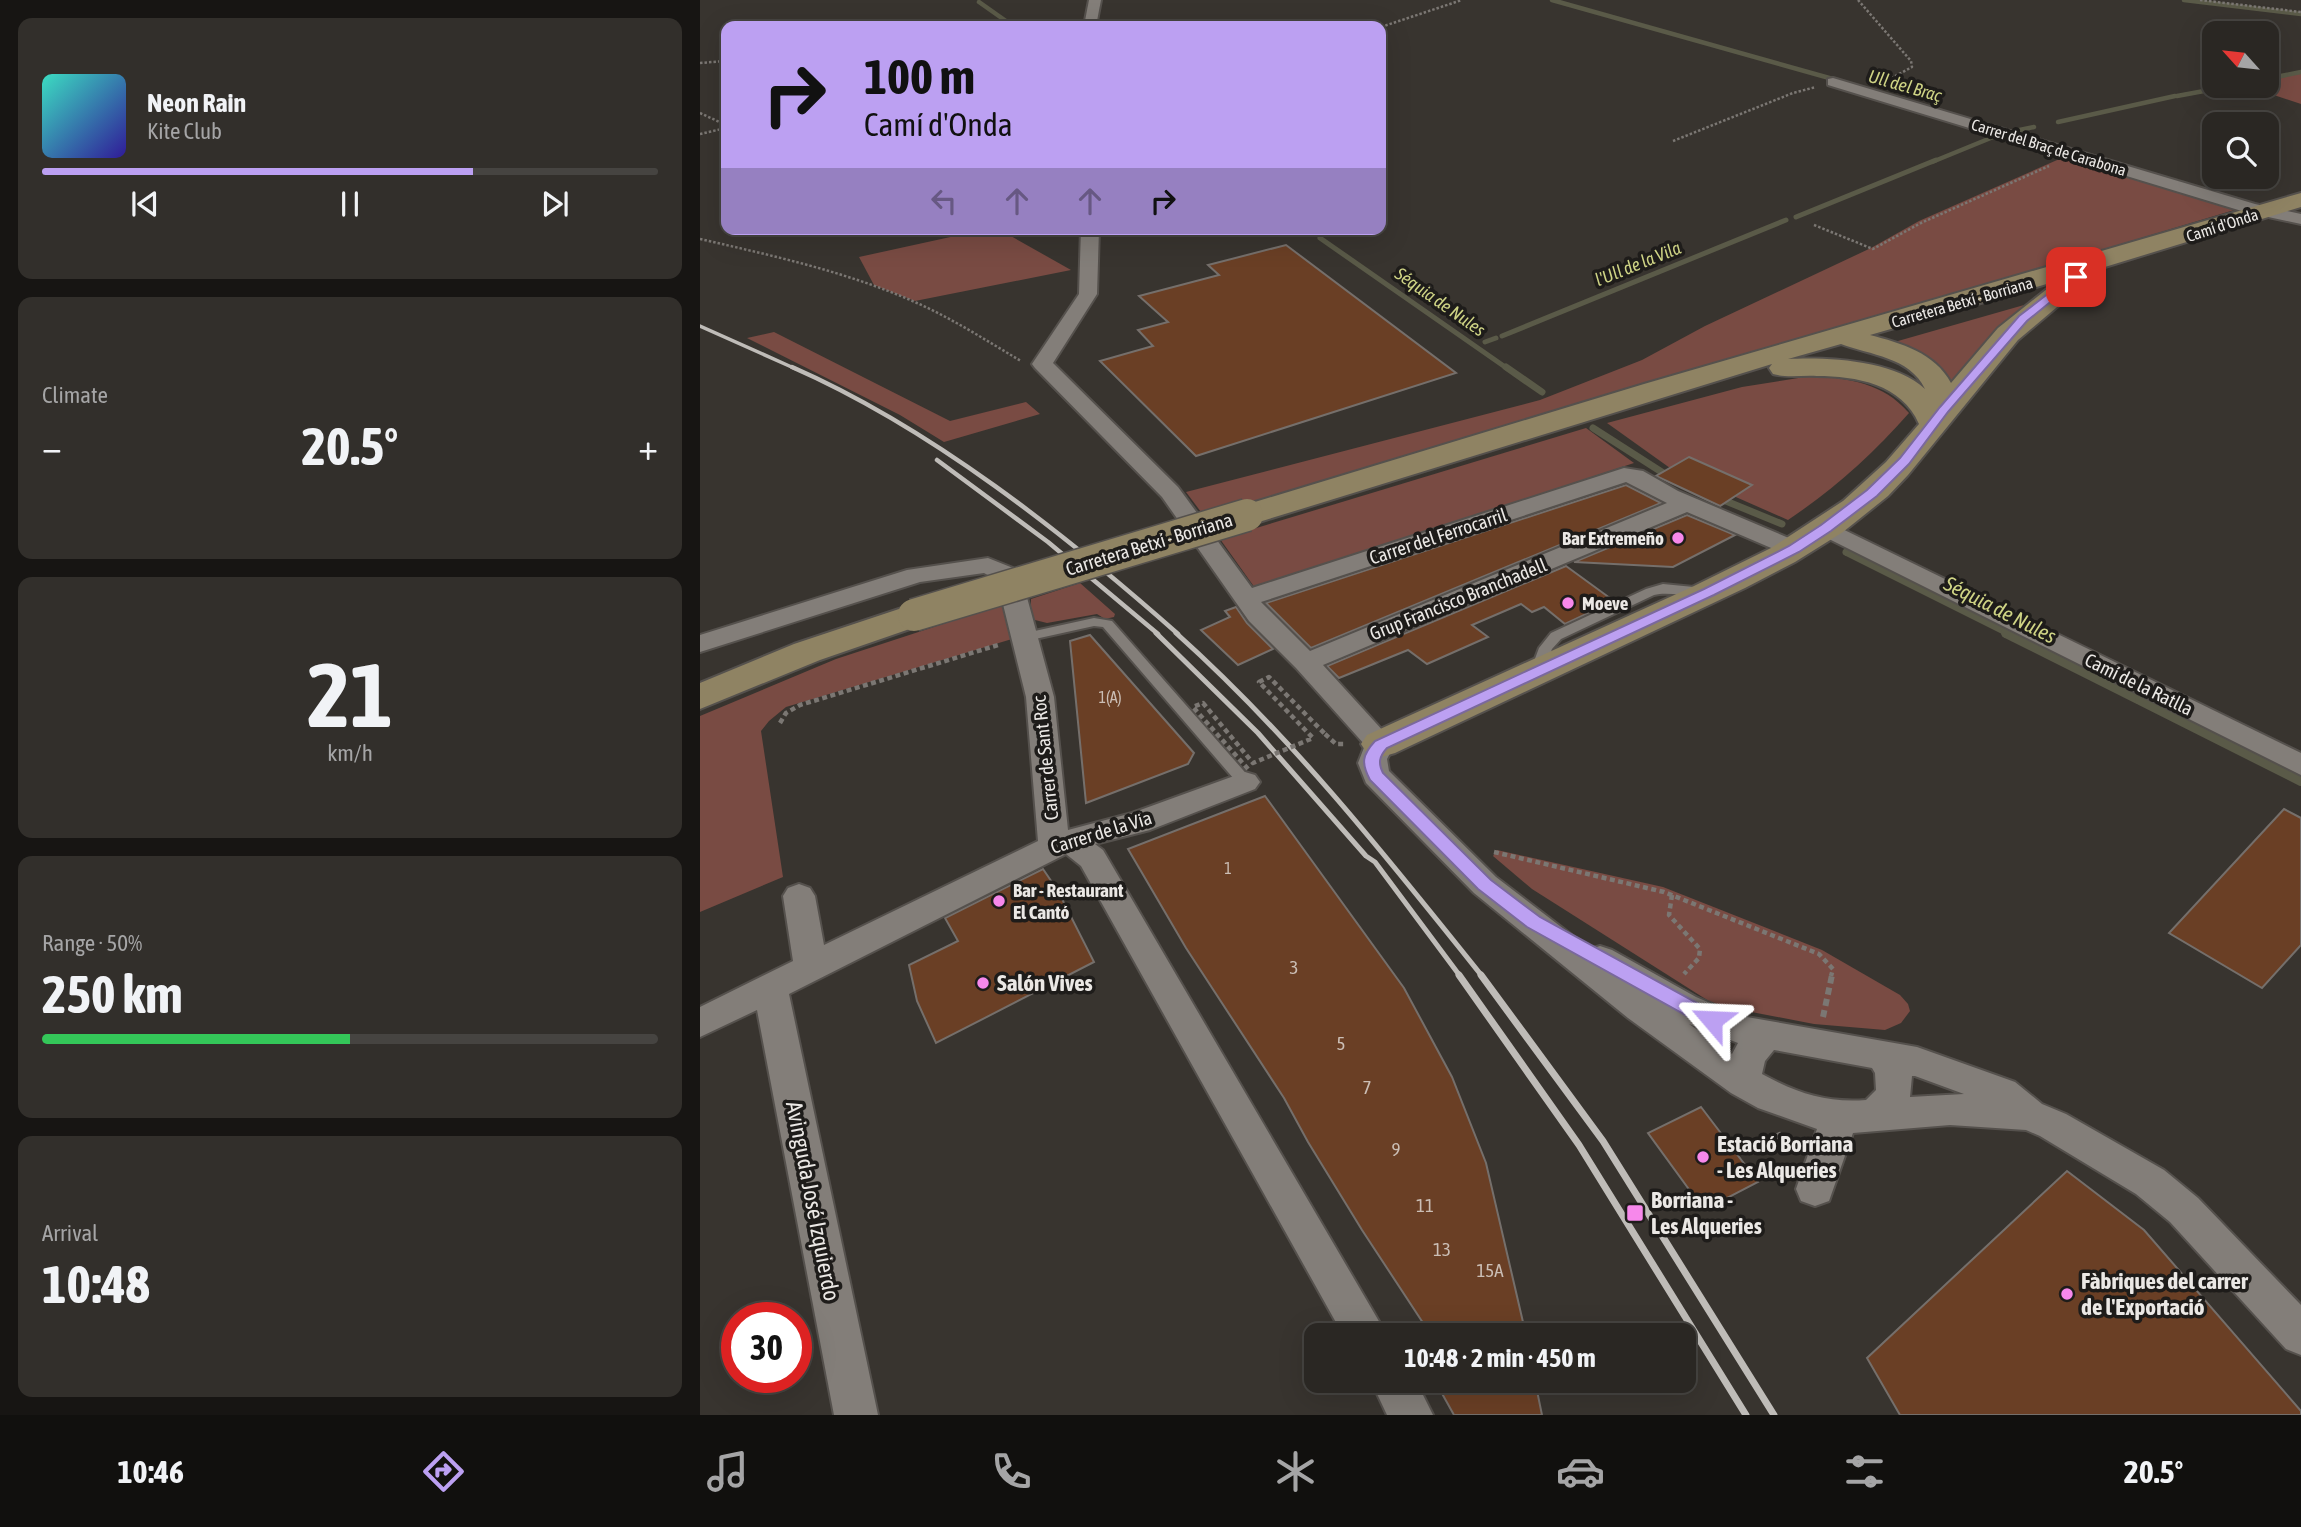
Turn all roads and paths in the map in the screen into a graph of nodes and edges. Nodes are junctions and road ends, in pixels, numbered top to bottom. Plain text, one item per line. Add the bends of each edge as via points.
1 (1095, 0) edge
2 (1462, 0) edge
3 (1858, 0) edge
4 (2202, 0) edge
5 (2301, 12) edge
6 (2292, 13) junction
7 (2301, 16) edge
8 (1091, 21) edge
9 (1386, 25) edge
10 (721, 61) edge
11 (700, 63) edge
12 (1833, 82) joint
13 (1884, 82) dead end
14 (700, 113) edge
15 (721, 123) edge
16 (721, 128) edge
17 (700, 134) edge
18 (1673, 141) dead end
19 (2074, 155) junction
20 (2301, 200) edge
21 (2265, 211) junction
22 (2301, 219) edge
23 (1814, 225) dead end
24 (1090, 235) edge
25 (700, 239) edge
26 (2143, 250) junction
27 (2076, 277) junction
28 (1988, 295) junction
29 (1855, 342) junction
30 (1042, 364) junction
31 (1728, 370) junction
32 (1768, 370) junction
33 (1879, 375) junction
34 (1604, 407) junction
35 (1939, 417) junction
36 (1688, 503) junction
37 (1826, 528) junction
38 (1794, 549) junction
39 (1247, 598) junction
40 (1026, 637) junction
41 (700, 644) edge
42 (1306, 662) junction
43 (700, 697) edge
44 (780, 723) dead end
45 (1344, 744) dead end
46 (1381, 744) junction
47 (2301, 765) edge
48 (1246, 776) junction
49 (1065, 843) junction
50 (1489, 848) dead end
51 (1672, 895) junction
52 (799, 896) dead end
53 (1534, 922) junction
54 (811, 965) junction
55 (1681, 978) dead end
56 (769, 986) junction
57 (1822, 1022) dead end
58 (700, 1023) edge
59 (1767, 1035) junction
60 (1883, 1056) junction
61 (1744, 1082) junction
62 (2010, 1107) junction
63 (1855, 1117) junction
64 (1789, 1130) dead end
65 (1744, 1152) dead end
66 (1815, 1189) dead end
67 (1359, 1323) edge
68 (2301, 1335) edge
69 (1399, 1393) edge
70 (856, 1415) edge
71 (1411, 1415) edge

1 - 8 street
2 - 9 path
3 - 13 path via 1911,61 1912,66
4 - 6 path
5 - 6 path
6 - 7 path
10 - 11 path
12 - 18 path via 1793,93
12 - 19 street, Carrer del Braç de Carabona
14 - 15 path
16 - 17 path
19 - 21 street, Carrer del Braç de Carabona
19 - 23 path via 1873,249
20 - 21 main road, Camí d'Onda
21 - 22 street, Carrer del Braç de Carabona
21 - 26 main road, Camí d'Onda
24 - 30 street via 1088,294
25 - 30 path via 792,261 915,302 1026,364
26 - 27 main road, Carretera Betxí - Borriana
26 - 28 main road, Carretera Betxí - Borriana
27 - 29 main road, Carretera Betxí - Borriana
27 - 35 main road via 2023,318
28 - 29 main road
28 - 31 main road, Carretera Betxí - Borriana
29 - 31 main road via 1749,369
29 - 32 main road, Carretera Betxí - Borriana
29 - 33 main road via 1861,362
29 - 35 main road via 1902,353 1920,364 1941,393
30 - 39 street via 1170,492
31 - 34 main road, Carretera Betxí - Borriana
32 - 33 main road via 1824,366
32 - 34 main road, Carretera Betxí - Borriana
33 - 35 main road
34 - 43 main road, Carretera Betxí - Borriana, bridge via 914,615 807,652
35 - 37 main road via 1905,461
36 - 38 street
36 - 39 street, Carrer del Ferrocarril via 1629,475
36 - 42 street, Grup Francisco Branchadell
37 - 38 main road
37 - 47 street, Camí de la Ratlla
38 - 46 main road
39 - 42 street
40 - 41 street, Carrer de Sant Roc via 1009,579 997,569 977,565 890,581
40 - 44 path via 806,702 786,713
40 - 48 lane via 1094,622 1107,624
40 - 49 street, Carrer de Sant Roc via 1040,697 1054,841
42 - 46 street
45 - 48 path, bridge via 1336,744 1269,677 1259,682 1312,738 1253,763 1203,703 1193,707
46 - 53 street via 1372,754 1376,776 1485,885
48 - 49 street, Carrer de la Via via 1139,822
49 - 54 street, Carrer de la Via
49 - 67 street, Carrer de Sant Roc via 1092,858
50 - 51 path via 1516,859
51 - 55 path via 1669,915 1700,949 1699,958
51 - 57 path via 1827,960 1833,969
52 - 54 street
53 - 59 street via 1712,1020
53 - 61 street via 1640,1008
54 - 56 street, Carrer de la Via
56 - 58 street, Carrer de la Via
56 - 70 street, Avinguda José Izquierdo
59 - 60 street
59 - 61 street via 1746,1059
60 - 62 street via 1952,1073
60 - 63 street via 1894,1070 1895,1089 1887,1105
61 - 63 street via 1781,1102
62 - 63 street
62 - 68 street via 2053,1125 2150,1182 2184,1209
63 - 66 street
64 - 65 path
69 - 71 street

